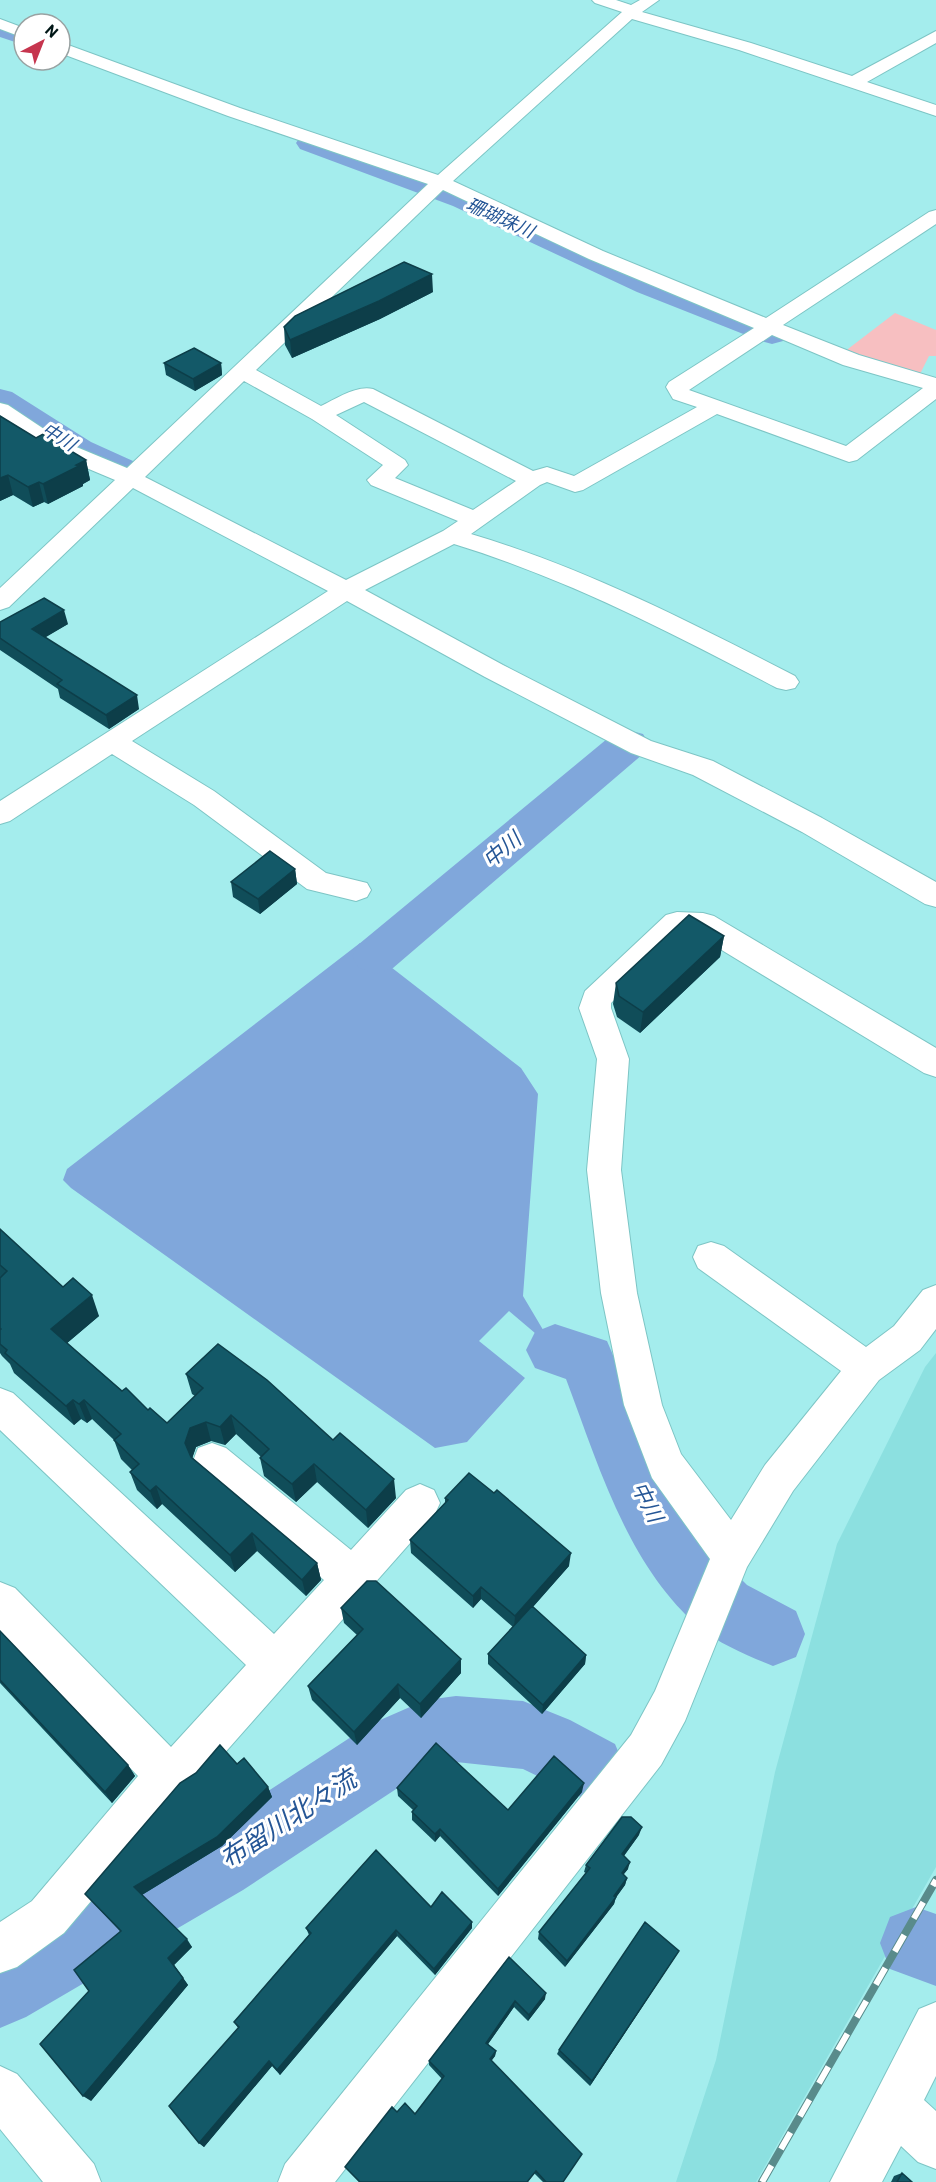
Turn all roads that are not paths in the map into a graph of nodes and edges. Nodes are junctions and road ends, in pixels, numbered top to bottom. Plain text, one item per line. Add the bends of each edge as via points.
1 (600, 0) edge
2 (651, 0) edge
3 (631, 12) junction
4 (936, 36) edge
5 (72, 51) edge
6 (854, 82) junction
7 (936, 111) edge
8 (441, 182) junction
9 (936, 216) edge
10 (769, 326) junction
11 (243, 372) junction
12 (936, 387) edge
13 (714, 407) junction
14 (0, 410) edge
15 (320, 414) junction
16 (130, 478) junction
17 (532, 480) junction
18 (477, 520) junction
19 (452, 536) junction
20 (346, 590) junction
21 (0, 602) edge
22 (786, 682) dead end
23 (113, 742) junction
24 (0, 814) edge
25 (356, 890) dead end
26 (936, 896) edge
27 (936, 1064) edge
28 (711, 1257) dead end
29 (936, 1301) edge
30 (866, 1368) junction
31 (0, 1405) edge
32 (212, 1461) dead end
33 (420, 1503) dead end
34 (352, 1578) junction
35 (720, 1586) junction
36 (0, 1602) edge
37 (275, 1664) junction
38 (168, 1775) junction
39 (0, 1950) edge
40 (936, 2026) edge
41 (0, 2091) edge
42 (894, 2106) junction
43 (936, 2144) edge
44 (76, 2182) edge
45 (303, 2182) edge
46 (855, 2182) edge

1 - 3 street
2 - 3 street
3 - 6 street
3 - 8 street
4 - 6 street
5 - 8 street via 234,112
6 - 7 street
8 - 10 street via 596,255
8 - 11 street
9 - 10 street
10 - 12 street via 851,360
10 - 13 street via 677,387 681,394
11 - 15 street
11 - 16 street
12 - 13 street via 849,455
13 - 17 street via 575,484 547,474
14 - 16 street via 54,446
15 - 17 street via 365,394
15 - 18 street via 397,465 379,480
16 - 20 street
16 - 21 street
17 - 18 street
18 - 19 street
19 - 20 street
19 - 22 street via 502,549 610,596
20 - 23 street
20 - 26 street via 641,747 704,768
23 - 24 street
23 - 25 street via 204,798 317,882
27 - 35 street via 703,924 677,923 596,999 594,1008 613,1059 604,1170 619,1293 643,1405
28 - 30 street
29 - 30 street via 907,1338
30 - 35 street via 779,1478
31 - 37 street
32 - 34 street
33 - 34 street
34 - 37 street
35 - 45 street via 670,1706 646,1750
36 - 38 street
37 - 38 street via 183,1766
38 - 39 street via 48,1917
40 - 42 street
41 - 44 street
42 - 43 street
42 - 46 street

